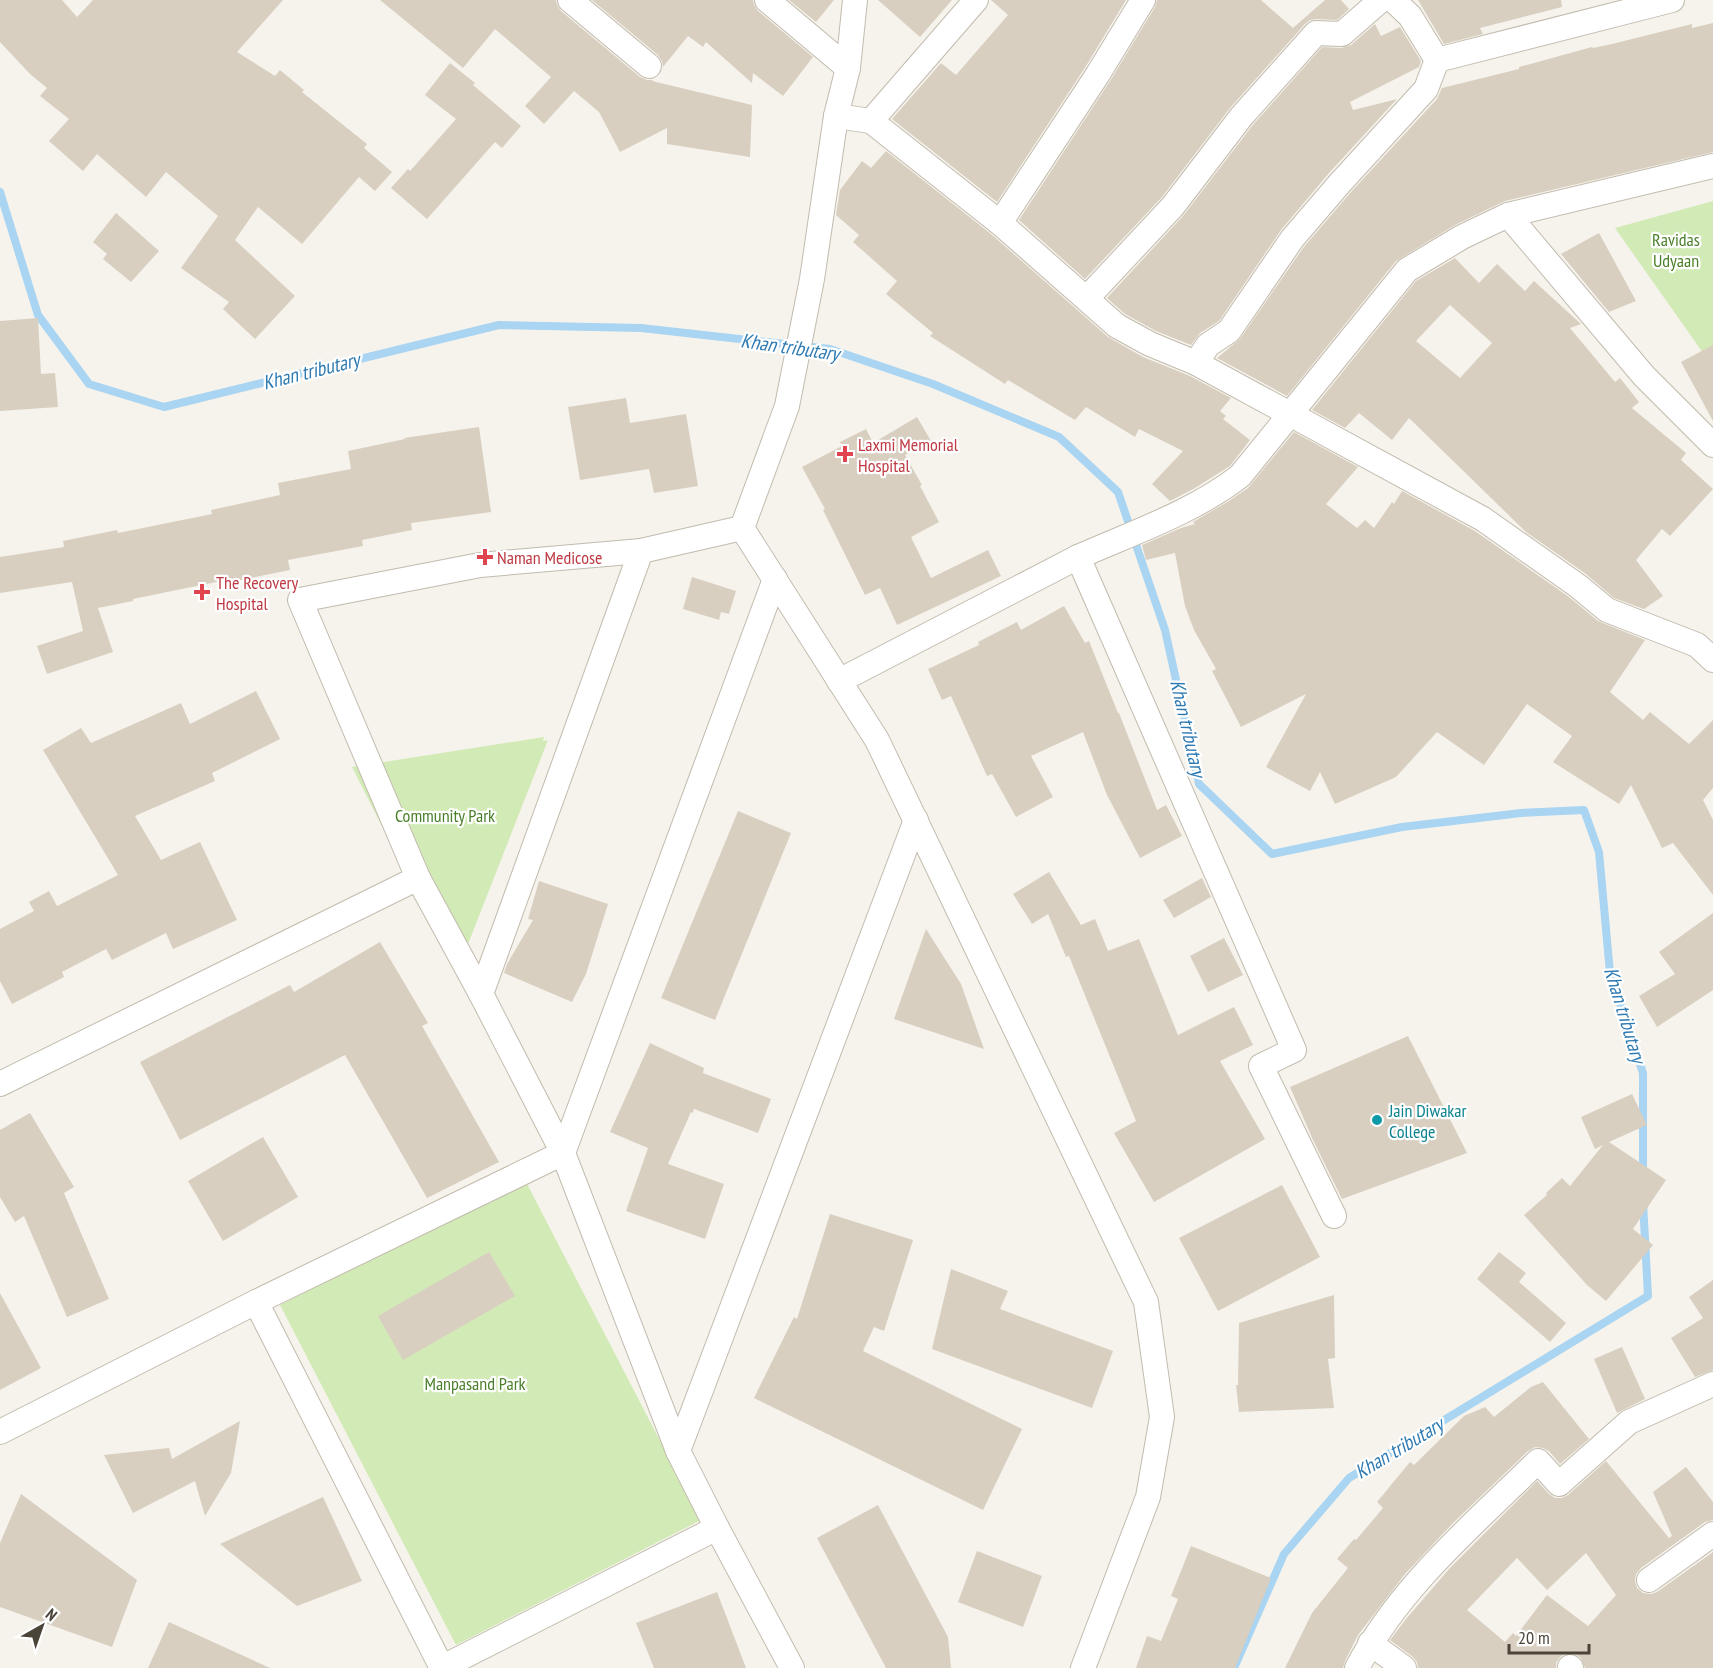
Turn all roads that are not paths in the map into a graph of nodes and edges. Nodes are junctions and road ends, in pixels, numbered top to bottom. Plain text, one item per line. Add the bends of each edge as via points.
1 (570, 0) edge
2 (767, 0) edge
3 (855, 0) edge
4 (976, 0) edge
5 (1143, 0) edge
6 (1380, 0) edge
7 (1393, 0) edge
8 (1672, 0) edge
9 (1437, 60) junction
10 (649, 66) dead end
11 (848, 68) junction
12 (836, 116) junction
13 (871, 121) junction
14 (1713, 166) edge
15 (1508, 215) junction
16 (1000, 224) junction
17 (1087, 298) junction
18 (1196, 363) junction
19 (1291, 414) junction
20 (1713, 445) edge
21 (742, 528) junction
22 (641, 551) junction
23 (1088, 553) junction
24 (775, 579) junction
25 (1713, 660) edge
26 (839, 681) junction
27 (916, 820) junction
28 (418, 878) junction
29 (481, 994) junction
30 (0, 1084) edge
31 (562, 1153) junction
32 (1334, 1216) dead end
33 (256, 1302) junction
34 (1713, 1384) edge
35 (0, 1432) edge
36 (678, 1451) junction
37 (717, 1528) junction
38 (1713, 1534) edge
39 (1649, 1580) dead end
40 (1370, 1643) junction
41 (442, 1668) edge
42 (792, 1668) edge
43 (1083, 1668) edge
44 (1357, 1668) edge
45 (1404, 1668) edge

1 - 10 street
2 - 11 street
3 - 11 street
4 - 13 street
5 - 16 street
6 - 17 street via 1342,34 1316,33 1241,117 1173,206
7 - 9 street via 1410,16
8 - 9 street
9 - 18 street via 1426,89 1292,239 1229,331 1208,345
11 - 12 street
12 - 13 street
12 - 21 street via 812,279 787,406
13 - 16 street
14 - 15 street
15 - 19 street via 1407,270
15 - 20 street via 1644,376
16 - 17 street
17 - 18 street via 1118,326 1150,345
18 - 19 street
19 - 23 street via 1240,477 1222,490
19 - 25 street via 1483,519 1607,610 1697,645
21 - 22 street
21 - 24 street
22 - 28 street via 480,565 300,600
22 - 29 street
23 - 26 street
23 - 32 street via 1294,1050 1261,1066
24 - 26 street
24 - 31 street
26 - 27 street via 877,740
27 - 36 street
27 - 43 street via 1146,1302 1162,1417 1148,1497
28 - 29 street
28 - 30 street
29 - 31 street
31 - 33 street
31 - 36 street
33 - 35 street
33 - 41 street
34 - 40 street via 1629,1422 1559,1484 1538,1461 1423,1574
36 - 37 street
37 - 41 street
37 - 42 street
38 - 39 street
40 - 44 street
40 - 45 street

